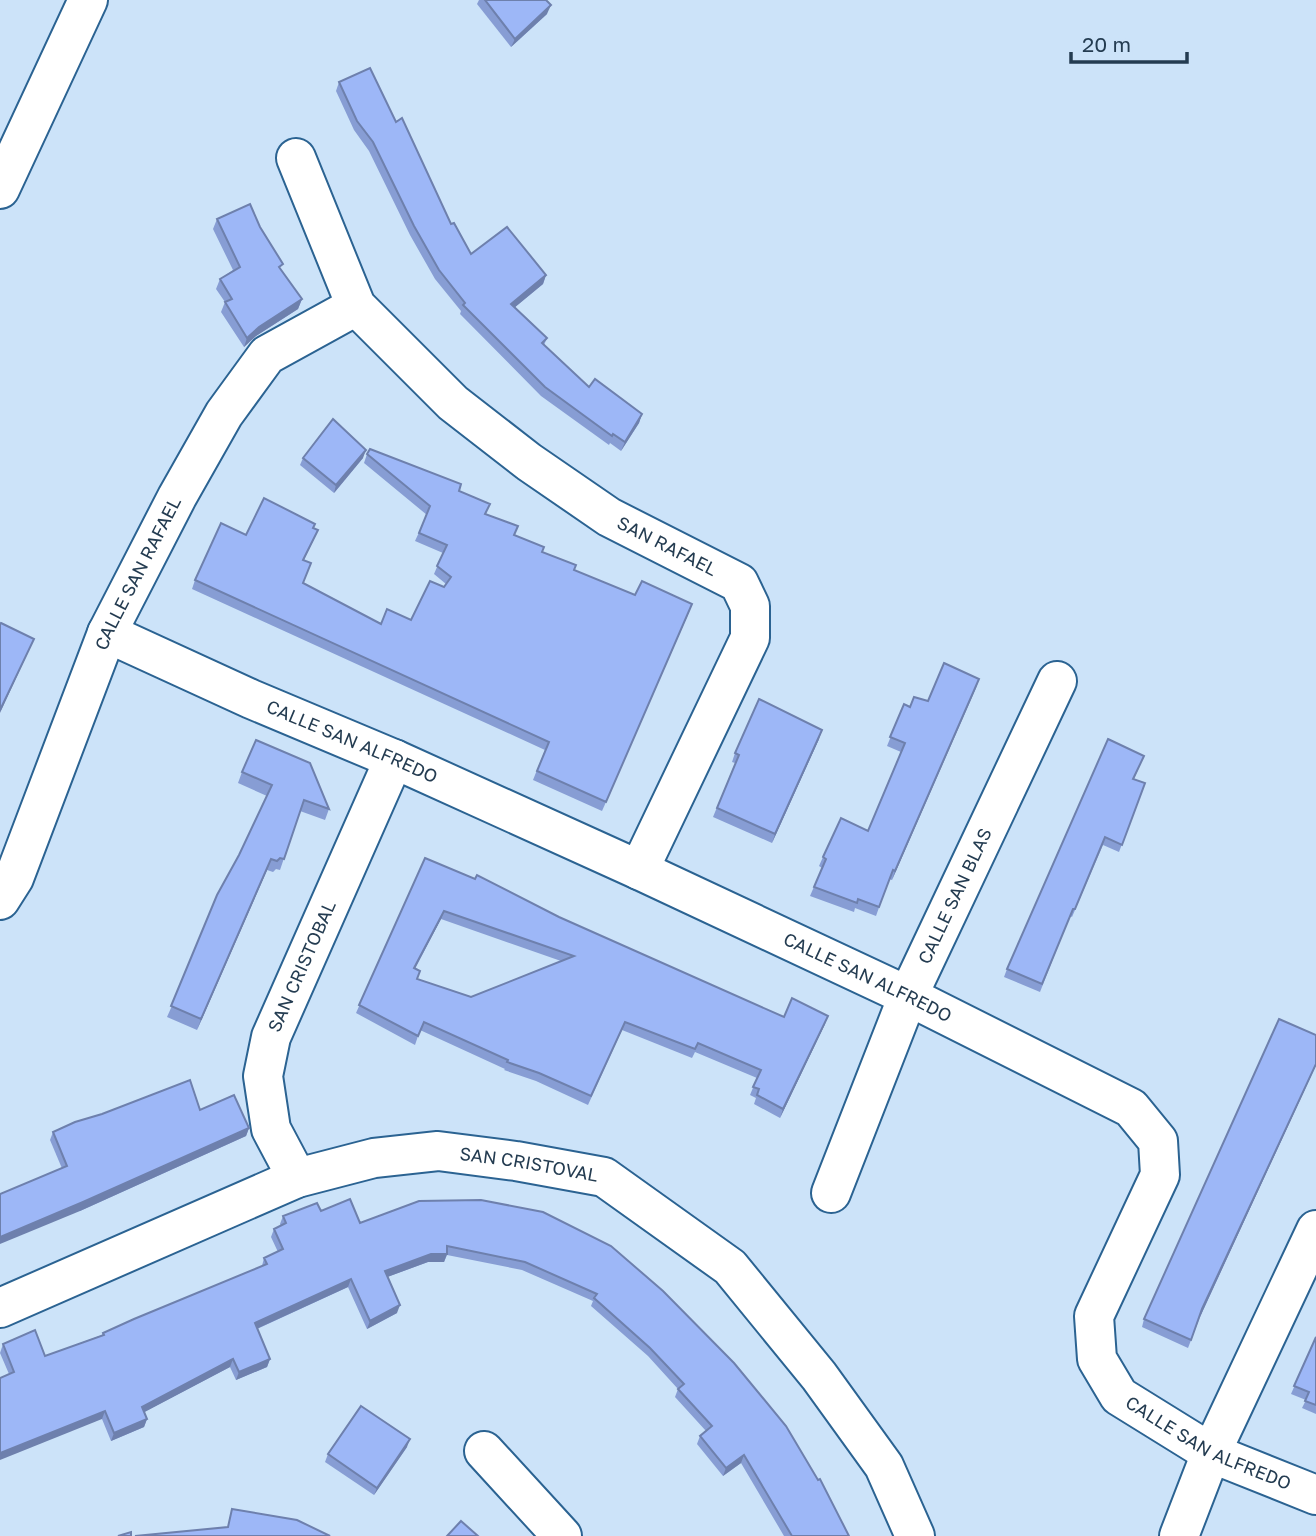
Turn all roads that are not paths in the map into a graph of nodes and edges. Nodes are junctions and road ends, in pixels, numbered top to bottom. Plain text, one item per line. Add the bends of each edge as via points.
1 (88, 0) edge
2 (296, 158) dead end
3 (0, 189) edge
4 (356, 306) junction
5 (107, 633) junction
6 (1057, 681) dead end
7 (394, 759) junction
8 (639, 870) junction
9 (0, 900) edge
10 (908, 996) junction
11 (297, 1178) junction
12 (831, 1193) dead end
13 (1316, 1230) edge
14 (0, 1308) edge
15 (484, 1451) dead end
16 (1210, 1453) junction
17 (1316, 1495) edge
18 (562, 1536) edge
19 (915, 1536) edge
20 (1179, 1536) edge

1 - 3 street
2 - 4 street
4 - 5 street, CALLE SAN RAFAEL via 267,355 217,425
4 - 8 street, SAN RAFAEL via 453,403 529,462 608,517 739,583 751,606 750,638
5 - 7 street, CALLE SAN ALFREDO
5 - 9 street, CALLE SAN RAFAEL via 14,878
6 - 10 street, CALLE SAN BLAS
7 - 8 street, CALLE SAN ALFREDO
7 - 11 street, SAN CRISTOBAL via 271,1037 263,1076 271,1129
8 - 10 street, CALLE SAN ALFREDO
10 - 12 street, CALLE SAN BLAS
10 - 16 street, CALLE SAN ALFREDO via 1131,1108 1158,1141 1160,1175 1094,1316 1097,1359 1119,1396
11 - 14 street, SAN CRISTOVAL
11 - 19 street, SAN CRISTOVAL via 374,1158 438,1150 604,1177 730,1267 819,1376 884,1466
13 - 16 street
15 - 18 street
16 - 17 street, CALLE SAN ALFREDO
16 - 20 street

